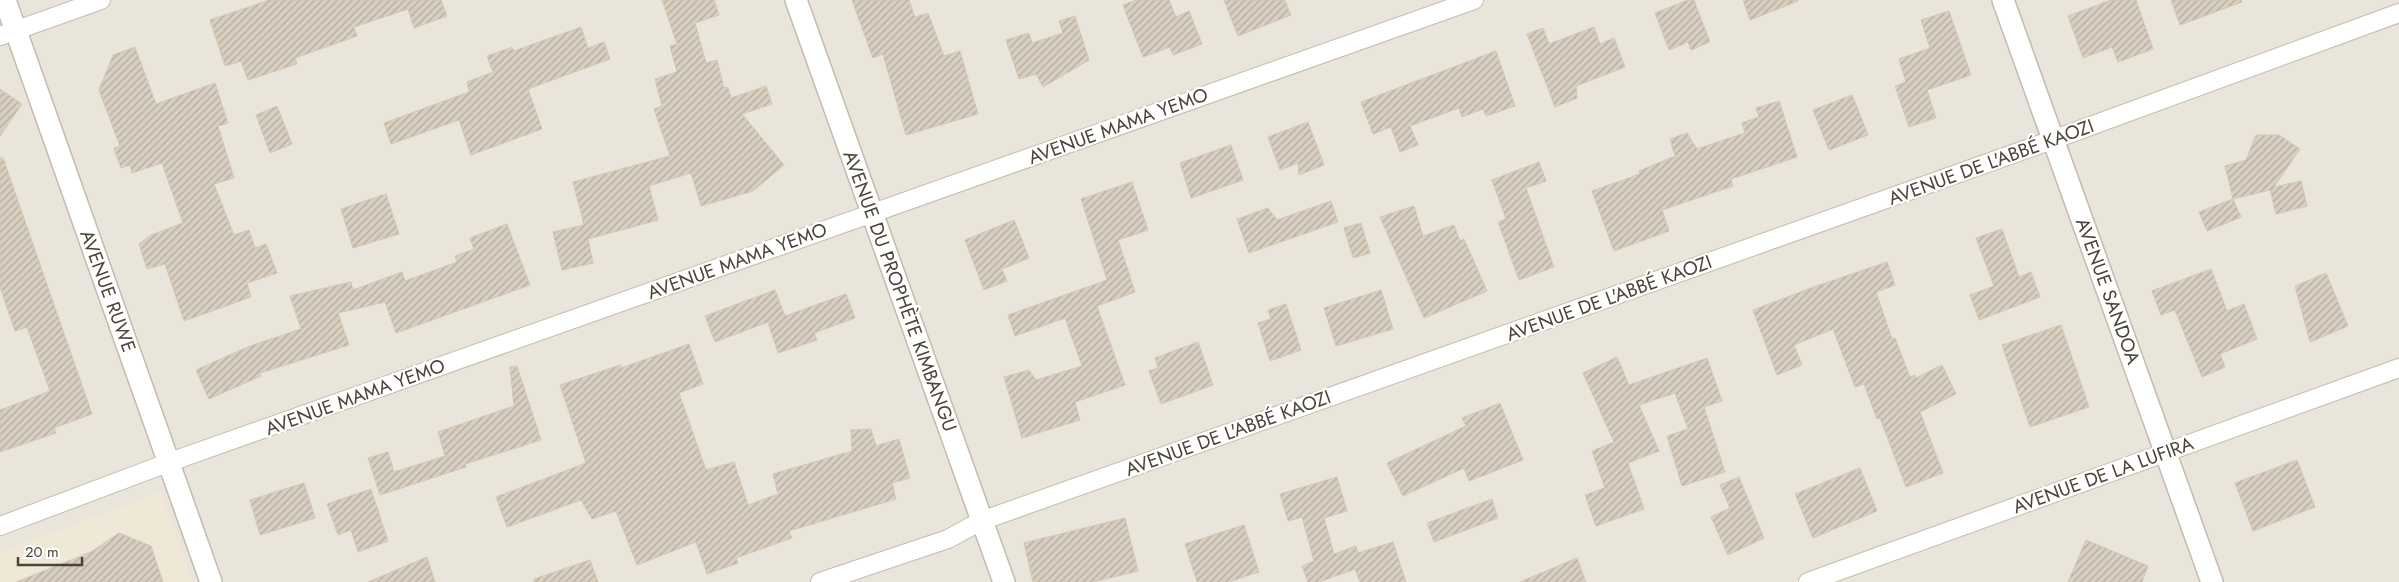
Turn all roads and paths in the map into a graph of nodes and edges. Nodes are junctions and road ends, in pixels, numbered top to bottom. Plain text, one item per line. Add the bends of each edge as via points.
1 (5, 0) edge
2 (101, 0) edge
3 (796, 0) edge
4 (1474, 0) edge
5 (2003, 0) edge
6 (2399, 13) edge
7 (8, 33) edge
8 (2054, 140) junction
9 (873, 213) junction
10 (2399, 368) edge
11 (2166, 453) junction
12 (170, 462) junction
13 (982, 520) junction
14 (0, 526) edge
15 (211, 582) edge
16 (820, 582) edge
17 (1004, 582) edge
18 (1808, 582) edge
19 (2212, 582) edge

1 - 7 street, AVENUE RUWE
2 - 7 street
3 - 9 street, AVENUE DU PROPHÈTE KIMBANGU
4 - 9 street, AVENUE MAMA YEMO
5 - 8 street, AVENUE SANDOA
6 - 8 street, AVENUE DE L'ABBÉ KAOZI
7 - 12 street, AVENUE RUWE
8 - 11 street, AVENUE SANDOA
8 - 13 street, AVENUE DE L'ABBÉ KAOZI
9 - 12 street, AVENUE MAMA YEMO
9 - 13 street, AVENUE DU PROPHÈTE KIMBANGU
10 - 11 street, AVENUE DE LA LUFIRA
11 - 18 street, AVENUE DE LA LUFIRA
11 - 19 street, AVENUE SANDOA
12 - 14 street, AVENUE MAMA YEMO
12 - 15 street, AVENUE RUWE
13 - 16 street, AVENUE DE L'ABBÉ KAOZI via 948,539
13 - 17 street, AVENUE DU PROPHÈTE KIMBANGU

